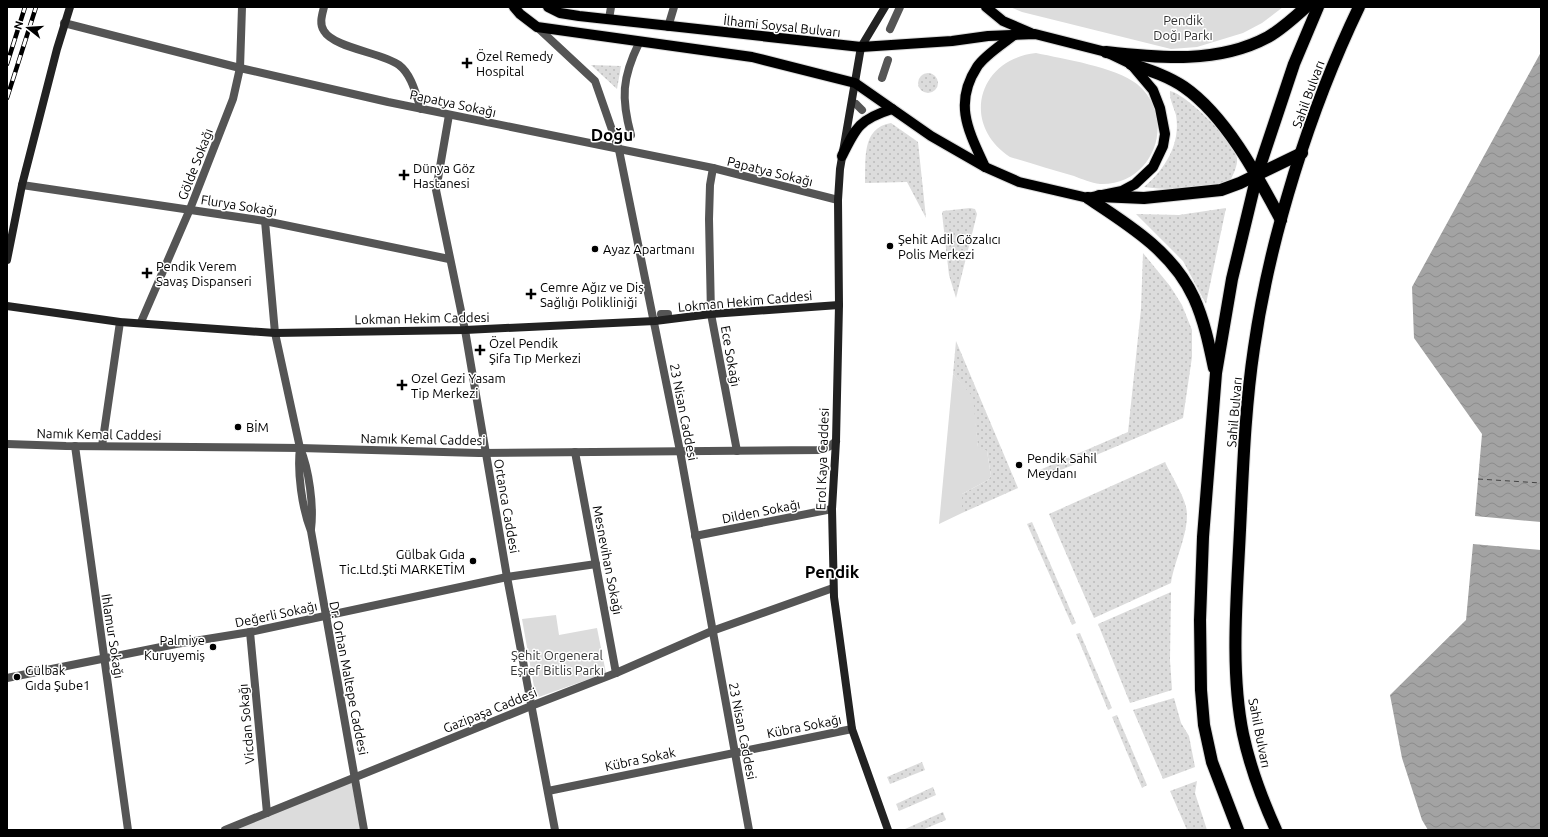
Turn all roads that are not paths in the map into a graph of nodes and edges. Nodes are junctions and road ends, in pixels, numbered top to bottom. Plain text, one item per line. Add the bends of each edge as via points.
1 (70, 7) edge
2 (242, 7) edge
3 (324, 7) edge
4 (514, 7) edge
5 (548, 7) edge
6 (611, 7) edge
7 (674, 7) edge
8 (885, 7) edge
9 (900, 7) edge
10 (986, 7) edge
11 (1306, 7) edge
12 (1318, 7) edge
13 (1359, 7) edge
14 (609, 19) junction
15 (64, 23) junction
16 (537, 27) junction
17 (668, 27) junction
18 (890, 30) dead end
19 (1035, 34) junction
20 (1014, 35) junction
21 (639, 43) dead end
22 (861, 47) junction
23 (1106, 52) junction
24 (888, 60) dead end
25 (1131, 64) junction
26 (240, 68) junction
27 (882, 78) dead end
28 (855, 83) junction
29 (421, 109) junction
30 (892, 109) junction
31 (449, 115) junction
32 (614, 138) junction
33 (619, 150) junction
34 (1302, 152) junction
35 (842, 156) junction
36 (985, 167) junction
37 (713, 168) junction
38 (1257, 174) junction
39 (22, 185) junction
40 (1094, 197) junction
41 (838, 200) junction
42 (190, 209) junction
43 (1281, 220) junction
44 (265, 221) junction
45 (7, 260) edge
46 (449, 260) junction
47 (839, 305) junction
48 (7, 306) edge
49 (711, 314) junction
50 (655, 321) junction
51 (120, 322) junction
52 (141, 322) junction
53 (466, 330) junction
54 (275, 333) junction
55 (1216, 373) junction
56 (836, 441) junction
57 (7, 444) edge
58 (75, 446) junction
59 (102, 446) junction
60 (300, 448) junction
61 (680, 451) junction
62 (737, 451) junction
63 (575, 452) junction
64 (486, 453) junction
65 (832, 509) junction
66 (694, 536) junction
67 (596, 564) junction
68 (507, 577) junction
69 (833, 588) junction
70 (325, 616) junction
71 (250, 632) junction
72 (712, 632) junction
73 (105, 657) junction
74 (616, 674) junction
75 (7, 678) edge
76 (531, 706) junction
77 (852, 728) junction
78 (736, 751) junction
79 (355, 778) junction
80 (548, 791) junction
81 (267, 814) junction
82 (128, 830) edge
83 (225, 830) edge
84 (364, 830) edge
85 (556, 830) edge
86 (749, 830) edge
87 (888, 830) edge
88 (1238, 830) edge
89 (1276, 830) edge

1 - 15 street
2 - 26 street, Gölde Sokağı
3 - 29 street via 321,23 324,32 335,40 399,65 410,78
4 - 16 main road
5 - 14 main road, İlhami Soysal Bulvarı via 560,12
6 - 14 street
7 - 17 street
8 - 22 street
9 - 18 street
10 - 19 main road via 1003,21
11 - 23 highway via 1268,37 1252,44 1201,57 1164,58
12 - 38 highway, Sahil Bulvarı via 1294,64
13 - 34 highway, Sahil Bulvarı via 1326,85
14 - 17 main road, İlhami Soysal Bulvarı
15 - 26 street, Papatya Sokağı
15 - 39 street
16 - 28 main road via 752,58
16 - 32 street, 23 Nisan Caddesi via 595,81
17 - 22 main road, İlhami Soysal Bulvarı
19 - 20 main road, İlhami Soysal Bulvarı
19 - 23 main road
20 - 22 main road, İlhami Soysal Bulvarı
20 - 36 main road via 977,67 965,92 965,118
21 - 32 street via 628,65 624,82 626,119 631,135
22 - 28 street, Erol Kaya Caddesi
23 - 25 main road
24 - 27 street
25 - 38 highway via 1162,74 1185,87 1206,106
25 - 40 main road via 1153,90 1164,128 1163,146 1153,167 1144,177 1122,191
26 - 29 street, Papatya Sokağı
26 - 42 street, Gölde Sokağı via 233,99
28 - 30 main road
28 - 35 street, Erol Kaya Caddesi
29 - 31 street, Papatya Sokağı
30 - 35 main road via 863,121
30 - 36 main road via 931,136
31 - 33 street, Papatya Sokağı
31 - 46 street, Ortanca Caddesi via 436,190
32 - 33 street, 23 Nisan Caddesi
33 - 37 street, Papatya Sokağı
33 - 50 street, 23 Nisan Caddesi
34 - 38 highway
34 - 43 highway, Sahil Bulvarı
35 - 41 street, Erol Kaya Caddesi
36 - 40 main road via 1019,182
37 - 41 street, Papatya Sokağı
37 - 49 street, Ece Sokağı via 709,219
38 - 40 highway via 1221,190 1144,198
38 - 43 highway
38 - 55 highway, Sahil Bulvarı via 1232,279
39 - 42 street, Flurya Sokağı
39 - 45 street
40 - 55 highway via 1136,230 1175,266 1188,285 1199,310
41 - 47 street, Erol Kaya Caddesi
42 - 44 street, Flurya Sokağı
42 - 52 street, Gölde Sokağı
43 - 89 highway, Sahil Bulvarı via 1261,306 1253,356 1243,470 1236,680 1243,734 1256,781
44 - 46 street, Flurya Sokağı
44 - 54 street, Dr. Orhan Maltepe Caddesi
46 - 53 street, Ortanca Caddesi
47 - 49 street, Lokman Hekim Caddesi
47 - 56 street, Erol Kaya Caddesi
48 - 51 street, Lokman Hekim Caddesi
49 - 50 street, Lokman Hekim Caddesi
49 - 62 street, Ece Sokağı
50 - 53 street, Lokman Hekim Caddesi
50 - 61 street, 23 Nisan Caddesi
51 - 52 street, Lokman Hekim Caddesi
51 - 59 street
52 - 54 street, Lokman Hekim Caddesi
53 - 54 street, Lokman Hekim Caddesi
53 - 64 street, Ortanca Caddesi
54 - 60 street, Dr. Orhan Maltepe Caddesi
55 - 88 highway, Sahil Bulvarı via 1203,537 1201,690 1204,725 1212,762
56 - 62 street, Namık Kemal Caddesi via 821,450
56 - 65 street, Erol Kaya Caddesi
57 - 58 street, Namık Kemal Caddesi
58 - 59 street, Namık Kemal Caddesi
58 - 73 street, Ihlamur Sokağı
59 - 60 street, Namık Kemal Caddesi
60 - 64 street, Namık Kemal Caddesi
60 - 70 street, Dr. Orhan Maltepe Caddesi via 298,460 306,518 311,531
61 - 62 street, Namık Kemal Caddesi
61 - 63 street, Namık Kemal Caddesi
61 - 66 street, 23 Nisan Caddesi
63 - 64 street, Namık Kemal Caddesi
63 - 67 street, Mesnevihan Sokağı
64 - 68 street, Ortanca Caddesi
65 - 66 street, Dilden Sokağı
65 - 69 street, Erol Kaya Caddesi
66 - 72 street, 23 Nisan Caddesi
67 - 68 street, Değerli Sokağı
67 - 74 street, Mesnevihan Sokağı
68 - 70 street, Değerli Sokağı
68 - 76 street, Ortanca Caddesi
69 - 72 street, Gazipaşa Caddesi
69 - 77 street, Erol Kaya Caddesi
70 - 71 street, Değerli Sokağı
70 - 79 street, Dr. Orhan Maltepe Caddesi
71 - 73 street, Değerli Sokağı
71 - 81 street, Vicdan Sokağı
72 - 74 street, Gazipaşa Caddesi
72 - 78 street, 23 Nisan Caddesi
73 - 75 street, Değerli Sokağı
73 - 82 street, Ihlamur Sokağı
74 - 76 street, Gazipaşa Caddesi
76 - 79 street, Gazipaşa Caddesi
76 - 80 street, Ortanca Caddesi
77 - 78 street, Kübra Sokağı
77 - 87 street, Erol Kaya Caddesi
78 - 80 street, Kübra Sokak
78 - 86 street, 23 Nisan Caddesi
79 - 81 street, Gazipaşa Caddesi
79 - 84 street, Dr. Orhan Maltepe Caddesi
80 - 85 street, Ortanca Caddesi
81 - 83 street, Gazipaşa Caddesi

